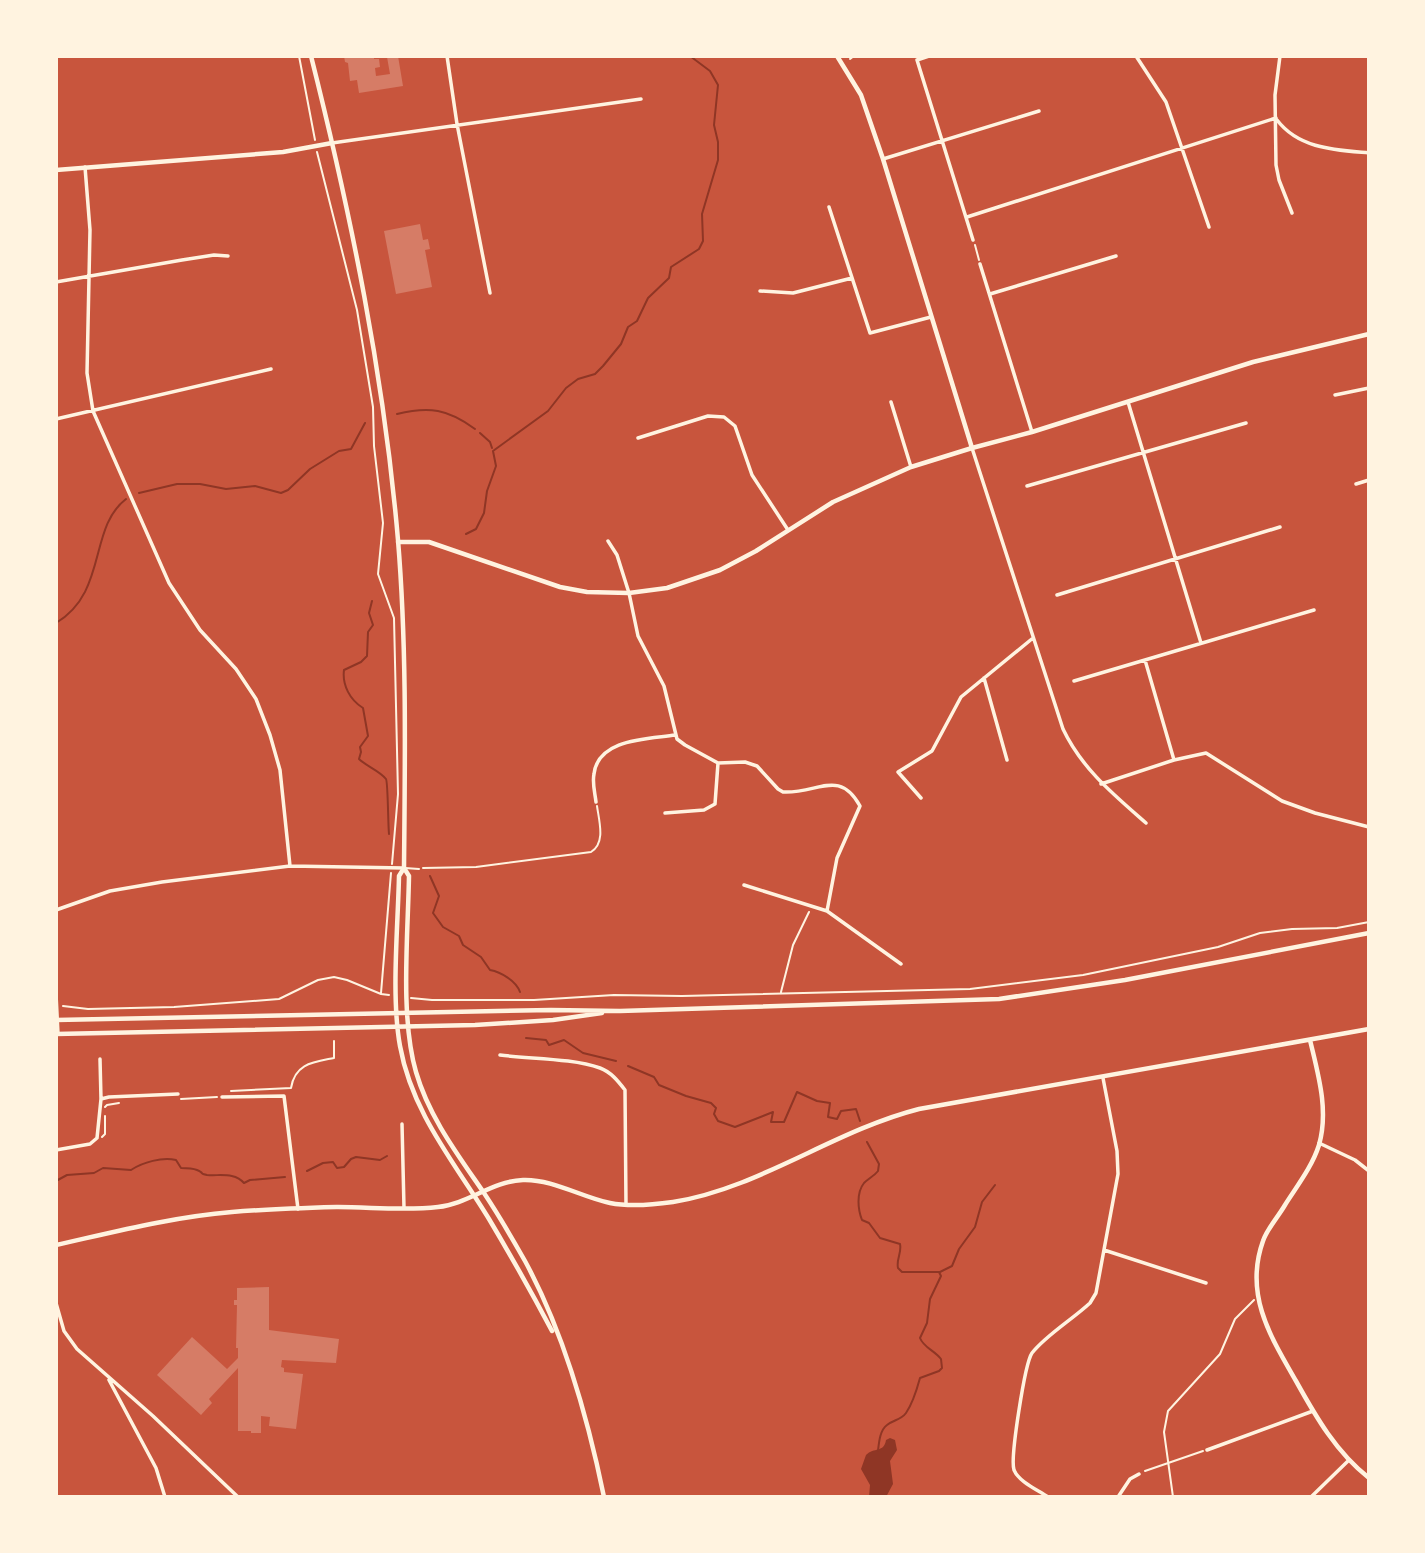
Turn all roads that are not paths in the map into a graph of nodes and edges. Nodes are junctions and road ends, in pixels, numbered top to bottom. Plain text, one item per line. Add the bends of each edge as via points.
1 (311, 56) edge
2 (447, 56) edge
3 (837, 56) edge
4 (929, 56) edge
5 (1136, 56) edge
6 (1280, 56) edge
7 (641, 99) dead end
8 (1039, 111) dead end
9 (1276, 118) junction
10 (457, 124) junction
11 (942, 142) junction
12 (332, 143) junction
13 (1184, 149) junction
14 (1369, 153) edge
15 (883, 159) junction
16 (85, 167) junction
17 (56, 170) edge
18 (829, 207) dead end
19 (1292, 214) dead end
20 (967, 217) junction
21 (1209, 227) dead end
22 (973, 240) road end
23 (228, 256) dead end
24 (1116, 256) dead end
25 (980, 264) road end
26 (90, 277) junction
27 (852, 278) junction
28 (56, 282) edge
29 (760, 291) dead end
30 (490, 293) dead end
31 (990, 294) junction
32 (931, 317) junction
33 (1369, 336) edge
34 (271, 369) dead end
35 (1369, 388) edge
36 (1335, 396) dead end
37 (891, 402) dead end
38 (1128, 402) junction
39 (93, 411) junction
40 (56, 419) edge
41 (1246, 423) dead end
42 (1032, 432) junction
43 (638, 438) dead end
44 (972, 447) junction
45 (1144, 452) junction
46 (911, 467) junction
47 (1369, 481) edge
48 (1356, 484) dead end
49 (1027, 486) dead end
50 (1280, 527) dead end
51 (788, 530) junction
52 (607, 541) dead end
53 (398, 542) junction
54 (1177, 559) junction
55 (629, 593) junction
56 (1057, 595) dead end
57 (1314, 610) dead end
58 (1032, 638) junction
59 (1201, 643) junction
60 (1145, 660) junction
61 (984, 678) junction
62 (1074, 681) dead end
63 (675, 735) junction
64 (1007, 760) dead end
65 (1174, 760) junction
66 (718, 763) junction
67 (1101, 784) junction
68 (920, 798) dead end
69 (596, 802) road end
70 (665, 813) dead end
71 (1146, 823) dead end
72 (1369, 827) edge
73 (290, 866) junction
74 (404, 868) junction
75 (419, 869) road end
76 (744, 885) dead end
77 (56, 910) edge
78 (827, 911) junction
79 (1369, 933) edge
80 (901, 964) dead end
81 (56, 994) edge
82 (57, 1006) edge
83 (620, 1011) junction
84 (408, 1013) junction
85 (398, 1014) junction
86 (57, 1020) edge
87 (398, 1027) junction
88 (408, 1027) junction
89 (1369, 1029) edge
90 (57, 1034) edge
91 (1310, 1040) junction
92 (500, 1055) dead end
93 (100, 1059) dead end
94 (1103, 1078) junction
95 (178, 1097) road end
96 (222, 1097) road end
97 (101, 1099) junction
98 (402, 1124) dead end
99 (1319, 1143) junction
100 (56, 1150) edge
101 (1369, 1171) edge
102 (483, 1191) junction
103 (474, 1195) junction
104 (626, 1205) junction
105 (404, 1208) junction
106 (298, 1209) junction
107 (56, 1245) edge
108 (1104, 1250) junction
109 (1206, 1283) dead end
110 (56, 1303) edge
111 (562, 1350) junction
112 (108, 1378) junction
113 (1313, 1411) junction
114 (1207, 1450) road end
115 (1348, 1461) junction
116 (1139, 1474) road end
117 (1369, 1478) edge
118 (165, 1497) edge
119 (238, 1497) edge
120 (604, 1497) edge
121 (1048, 1497) edge
122 (1118, 1497) edge
123 (1311, 1497) edge

1 - 12 main road
2 - 10 street
3 - 15 main road via 861,95
4 - 11 street via 917,60
5 - 13 street via 1163,94
6 - 9 street
7 - 10 street
8 - 11 street
9 - 13 street
9 - 14 street via 1287,131 1321,147
9 - 19 street via 1277,172
10 - 12 street
10 - 30 street
11 - 15 street
11 - 20 street
12 - 16 main road via 283,152
12 - 53 main road via 373,341
13 - 20 street
13 - 21 street
15 - 32 main road
16 - 17 main road
16 - 26 street
18 - 27 street
20 - 22 street
23 - 26 street
24 - 31 street
25 - 31 street
26 - 28 street
26 - 39 street via 87,373
27 - 29 street via 793,293
27 - 32 street via 870,333
31 - 42 street
32 - 44 main road
33 - 38 main road via 1259,360
34 - 39 street
35 - 36 street
37 - 46 street
38 - 42 main road
38 - 45 street
39 - 40 street
39 - 73 street via 169,583 256,699 280,770
41 - 45 street
42 - 44 main road
43 - 51 street via 708,416 724,417 738,432 751,475
44 - 46 main road
44 - 58 street
45 - 49 street
45 - 54 street
46 - 51 main road via 851,492
47 - 48 street
50 - 54 street
51 - 55 main road via 712,574
52 - 55 street via 618,555
53 - 55 main road via 429,542 560,587
53 - 74 main road via 406,720
54 - 56 street
54 - 59 street
55 - 63 street via 638,636 664,686
57 - 59 street
58 - 61 street
58 - 67 street via 1063,729
59 - 60 street
60 - 62 street
60 - 65 street
61 - 64 street
61 - 68 street via 956,704 932,751 898,772
63 - 66 street via 685,746
63 - 69 street via 626,743 606,752 594,769
65 - 67 street
65 - 72 street via 1206,753 1282,801
66 - 70 street via 715,804 704,810
66 - 78 street via 758,766 783,792 840,785 854,794 860,806 837,858
67 - 71 street
73 - 74 street
73 - 77 street via 123,889
74 - 75 lane
74 - 84 main road via 409,877
74 - 85 main road via 399,876
76 - 78 street
78 - 80 street
79 - 83 main road via 999,999
81 - 82 street
82 - 86 street
83 - 84 main road
83 - 88 main road via 511,1024
84 - 85 main road
84 - 88 main road
85 - 86 main road
85 - 87 main road
86 - 90 street
87 - 88 main road
87 - 90 main road
87 - 103 main road via 415,1099
88 - 102 main road via 421,1088 454,1151
89 - 91 main road
91 - 94 main road
91 - 99 main road via 1322,1095
92 - 104 street via 601,1068 616,1078 625,1090
93 - 97 street
94 - 104 main road via 901,1113 713,1193
94 - 108 street via 1118,1159
95 - 97 street
96 - 106 street via 284,1096
97 - 100 street via 97,1138 90,1144
98 - 105 street
99 - 101 street
99 - 113 main road via 1313,1161 1264,1239 1256,1277 1261,1314
102 - 103 main road
102 - 104 main road via 533,1180
102 - 111 main road via 526,1262
103 - 105 main road via 447,1206
103 - 111 main road
105 - 106 main road
106 - 107 main road via 189,1216
108 - 109 street
108 - 121 street via 1094,1299 1036,1349 1027,1365 1013,1465 1021,1478
110 - 112 street via 67,1336
111 - 120 main road via 592,1439
112 - 118 street via 156,1468
112 - 119 street
113 - 114 street
113 - 115 main road
115 - 117 main road
115 - 123 street
116 - 122 street

